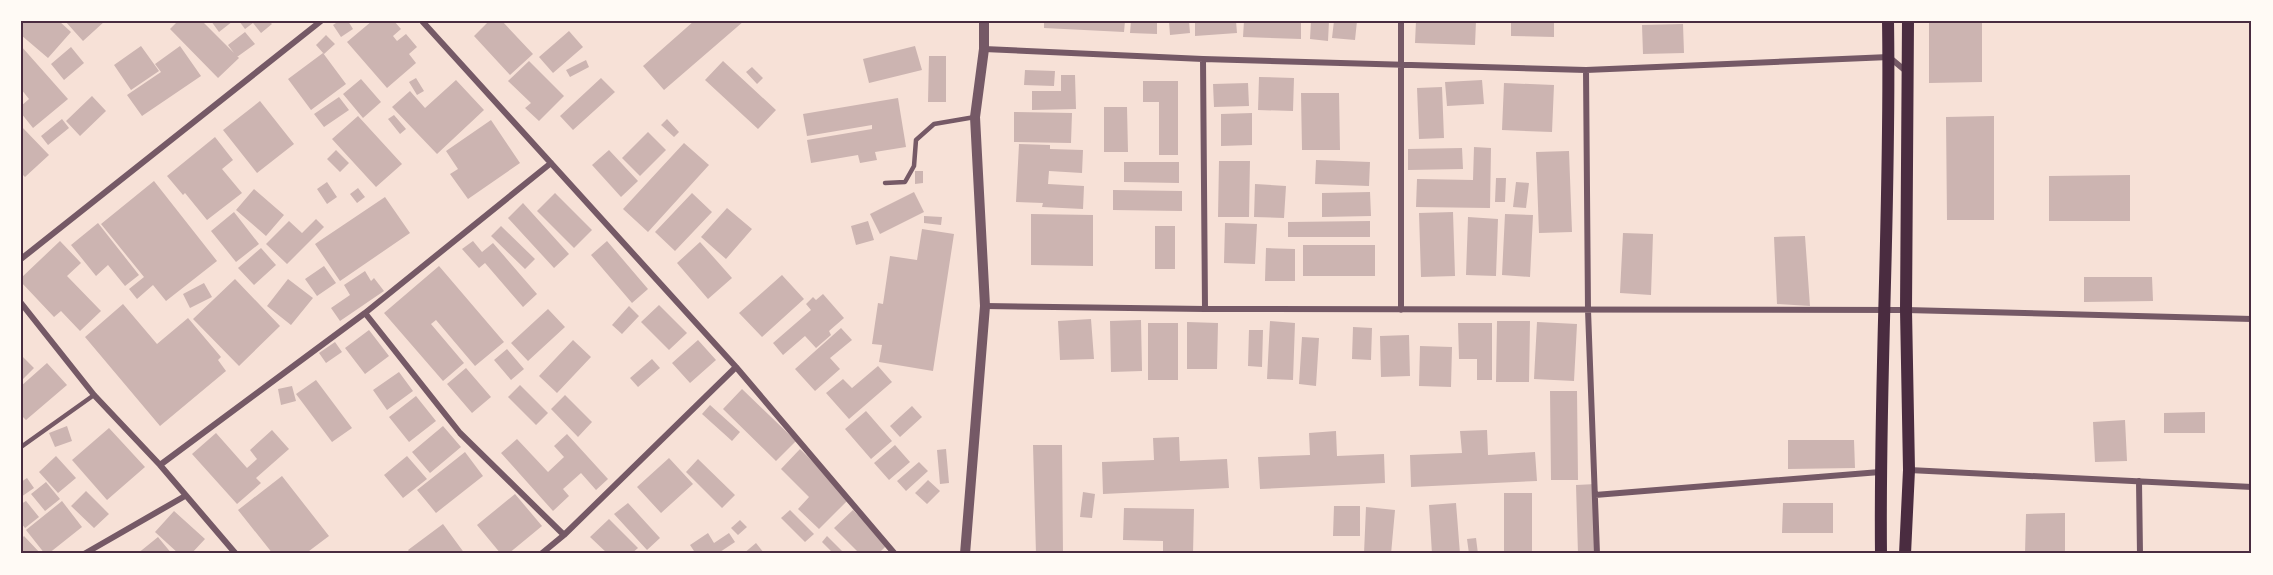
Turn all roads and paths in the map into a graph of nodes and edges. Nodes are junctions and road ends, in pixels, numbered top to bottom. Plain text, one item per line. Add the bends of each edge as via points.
1 (321, 21) edge
2 (422, 21) edge
3 (984, 21) edge
4 (1401, 21) edge
5 (1888, 21) edge
6 (1908, 21) edge
7 (984, 49) junction
8 (1889, 57) junction
9 (1203, 59) junction
10 (1401, 65) junction
11 (1586, 70) junction
12 (1907, 72) junction
13 (975, 117) junction
14 (551, 163) junction
15 (885, 183) dead end
16 (21, 259) edge
17 (21, 303) edge
18 (985, 306) junction
19 (1205, 309) junction
20 (1401, 309) junction
21 (1588, 310) junction
22 (1906, 310) junction
23 (1885, 311) junction
24 (365, 313) junction
25 (2252, 319) edge
26 (736, 367) junction
27 (94, 395) junction
28 (21, 447) edge
29 (160, 465) junction
30 (1908, 470) junction
31 (1880, 472) junction
32 (2139, 481) junction
33 (2252, 487) edge
34 (1595, 495) junction
35 (185, 496) junction
36 (564, 535) junction
37 (84, 554) edge
38 (236, 554) edge
39 (541, 554) edge
40 (895, 554) edge
41 (965, 554) edge
42 (1597, 554) edge
43 (1881, 554) edge
44 (1905, 554) edge
45 (2140, 554) edge

1 - 16 street
2 - 14 street
3 - 7 street
4 - 10 street
5 - 8 main road
6 - 12 main road
7 - 9 street
7 - 13 street
8 - 11 street
8 - 12 street
8 - 23 main road
9 - 10 street
9 - 19 street
10 - 11 street
10 - 20 street
11 - 21 street
12 - 22 main road
13 - 15 lane via 934,124 916,140 914,166 905,182
13 - 18 street
14 - 24 street
14 - 26 street
17 - 27 street
18 - 19 street
18 - 41 street
19 - 20 street
20 - 21 street
21 - 23 street
21 - 34 street
22 - 23 street
22 - 25 street
22 - 30 main road
23 - 31 main road
24 - 29 street
24 - 36 street via 460,433
26 - 36 street
26 - 40 street
27 - 28 lane
27 - 29 street
29 - 35 street
30 - 32 street
30 - 44 main road
31 - 34 street
31 - 43 main road
32 - 33 street
32 - 45 street
34 - 42 street
35 - 37 street
35 - 38 street
36 - 39 street

